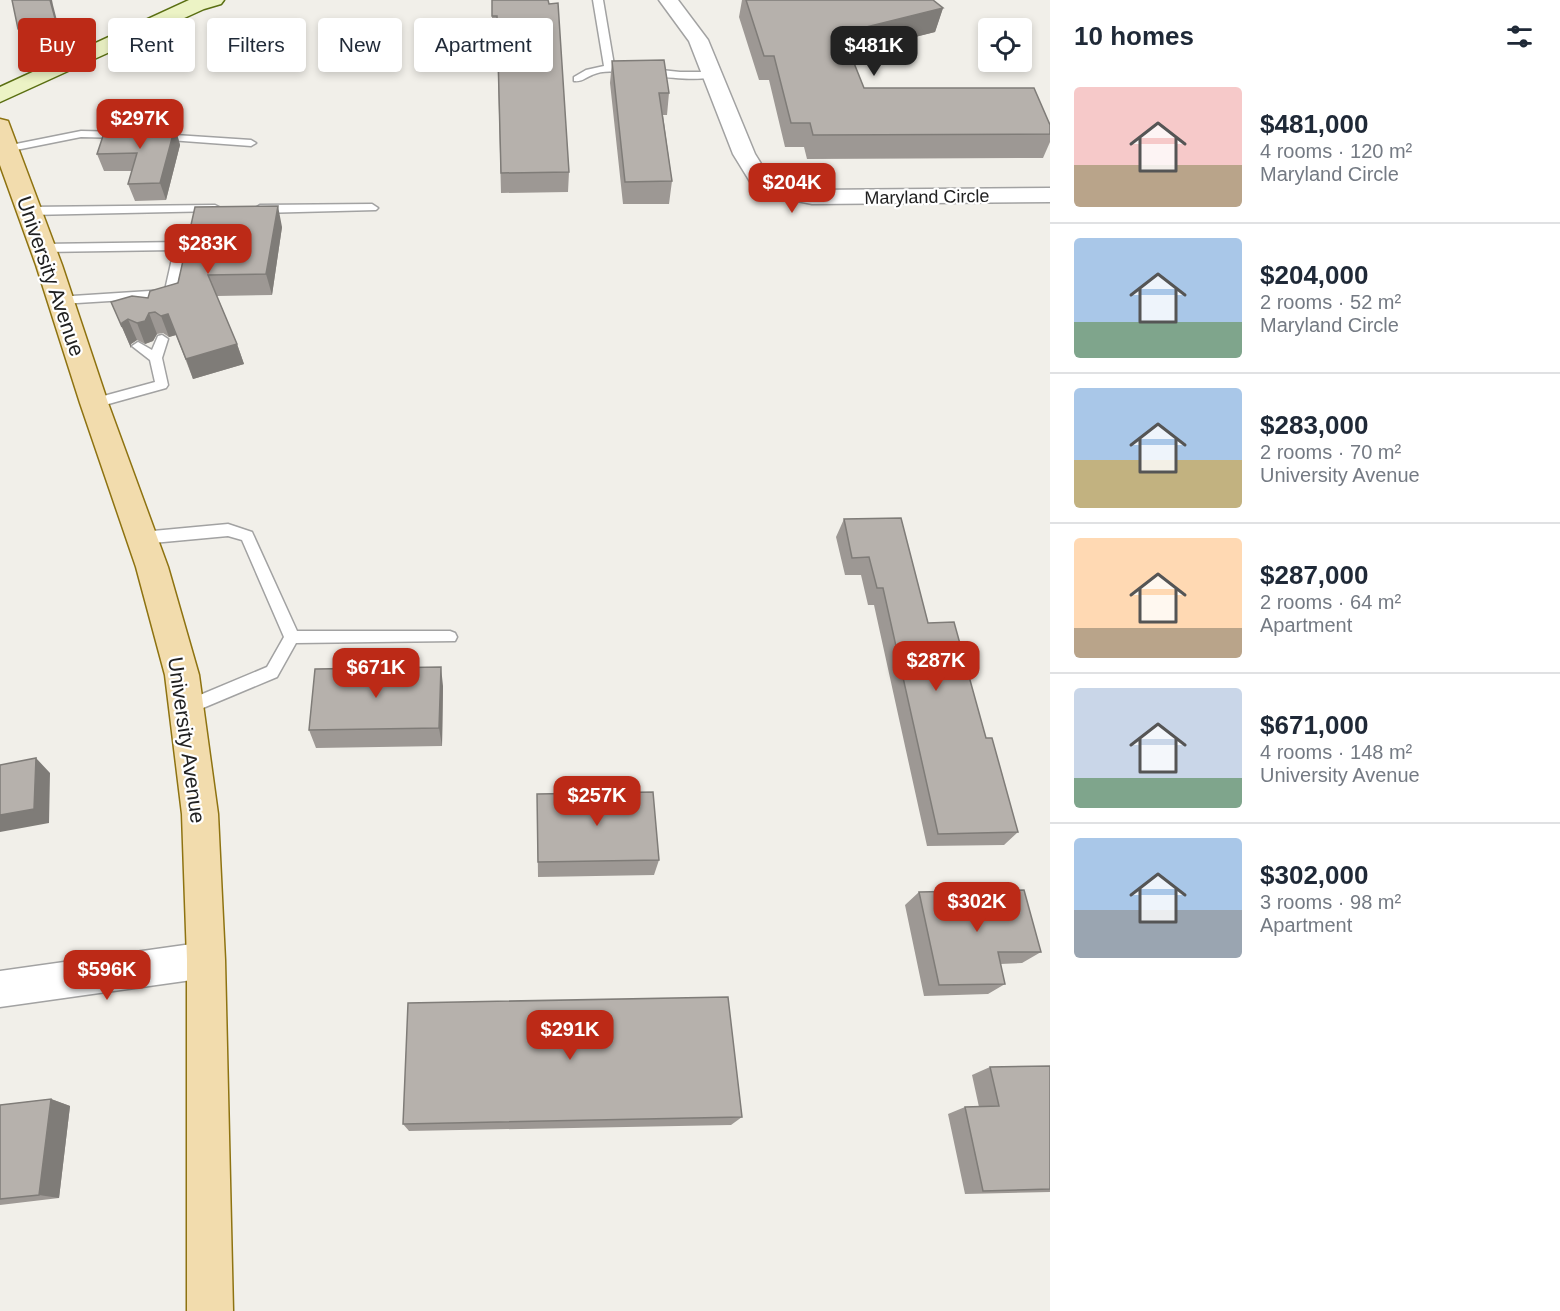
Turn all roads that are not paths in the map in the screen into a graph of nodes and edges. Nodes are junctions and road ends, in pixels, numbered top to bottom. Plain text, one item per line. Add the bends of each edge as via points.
1 (214, 0) edge
2 (598, 0) edge
3 (668, 0) edge
4 (609, 68) junction
5 (712, 75) junction
6 (578, 79) dead end
7 (0, 95) edge
8 (3, 138) edge
9 (251, 143) dead end
10 (1050, 195) edge
11 (372, 208) dead end
12 (230, 209) edge
13 (253, 209) edge
14 (29, 211) junction
15 (43, 248) junction
16 (131, 296) junction
17 (61, 300) junction
18 (135, 309) edge
19 (162, 339) edge
20 (138, 346) edge
21 (156, 358) junction
22 (93, 403) junction
23 (142, 538) junction
24 (292, 637) junction
25 (450, 637) dead end
26 (186, 708) junction
27 (206, 960) junction
28 (0, 989) edge
29 (210, 1311) edge

1 - 7 street via 197,4
2 - 4 lane
3 - 5 street, Maryland Circle via 698,40
4 - 5 lane
4 - 6 lane
5 - 10 street, Maryland Circle via 744,154 765,188 812,197
8 - 9 lane via 138,135
8 - 14 main road, University Avenue
11 - 13 lane
12 - 14 lane
14 - 15 main road, University Avenue
15 - 16 lane via 181,246 170,294
15 - 17 main road, University Avenue
16 - 17 lane
16 - 18 lane
17 - 22 main road, University Avenue
19 - 21 lane
20 - 21 lane
21 - 22 lane via 162,386
22 - 23 main road, University Avenue
23 - 24 lane via 228,530 247,536
23 - 26 main road, University Avenue via 182,675
24 - 25 lane
24 - 26 lane via 272,672
26 - 27 main road, University Avenue via 200,814
27 - 28 street
27 - 29 main road, University Avenue

